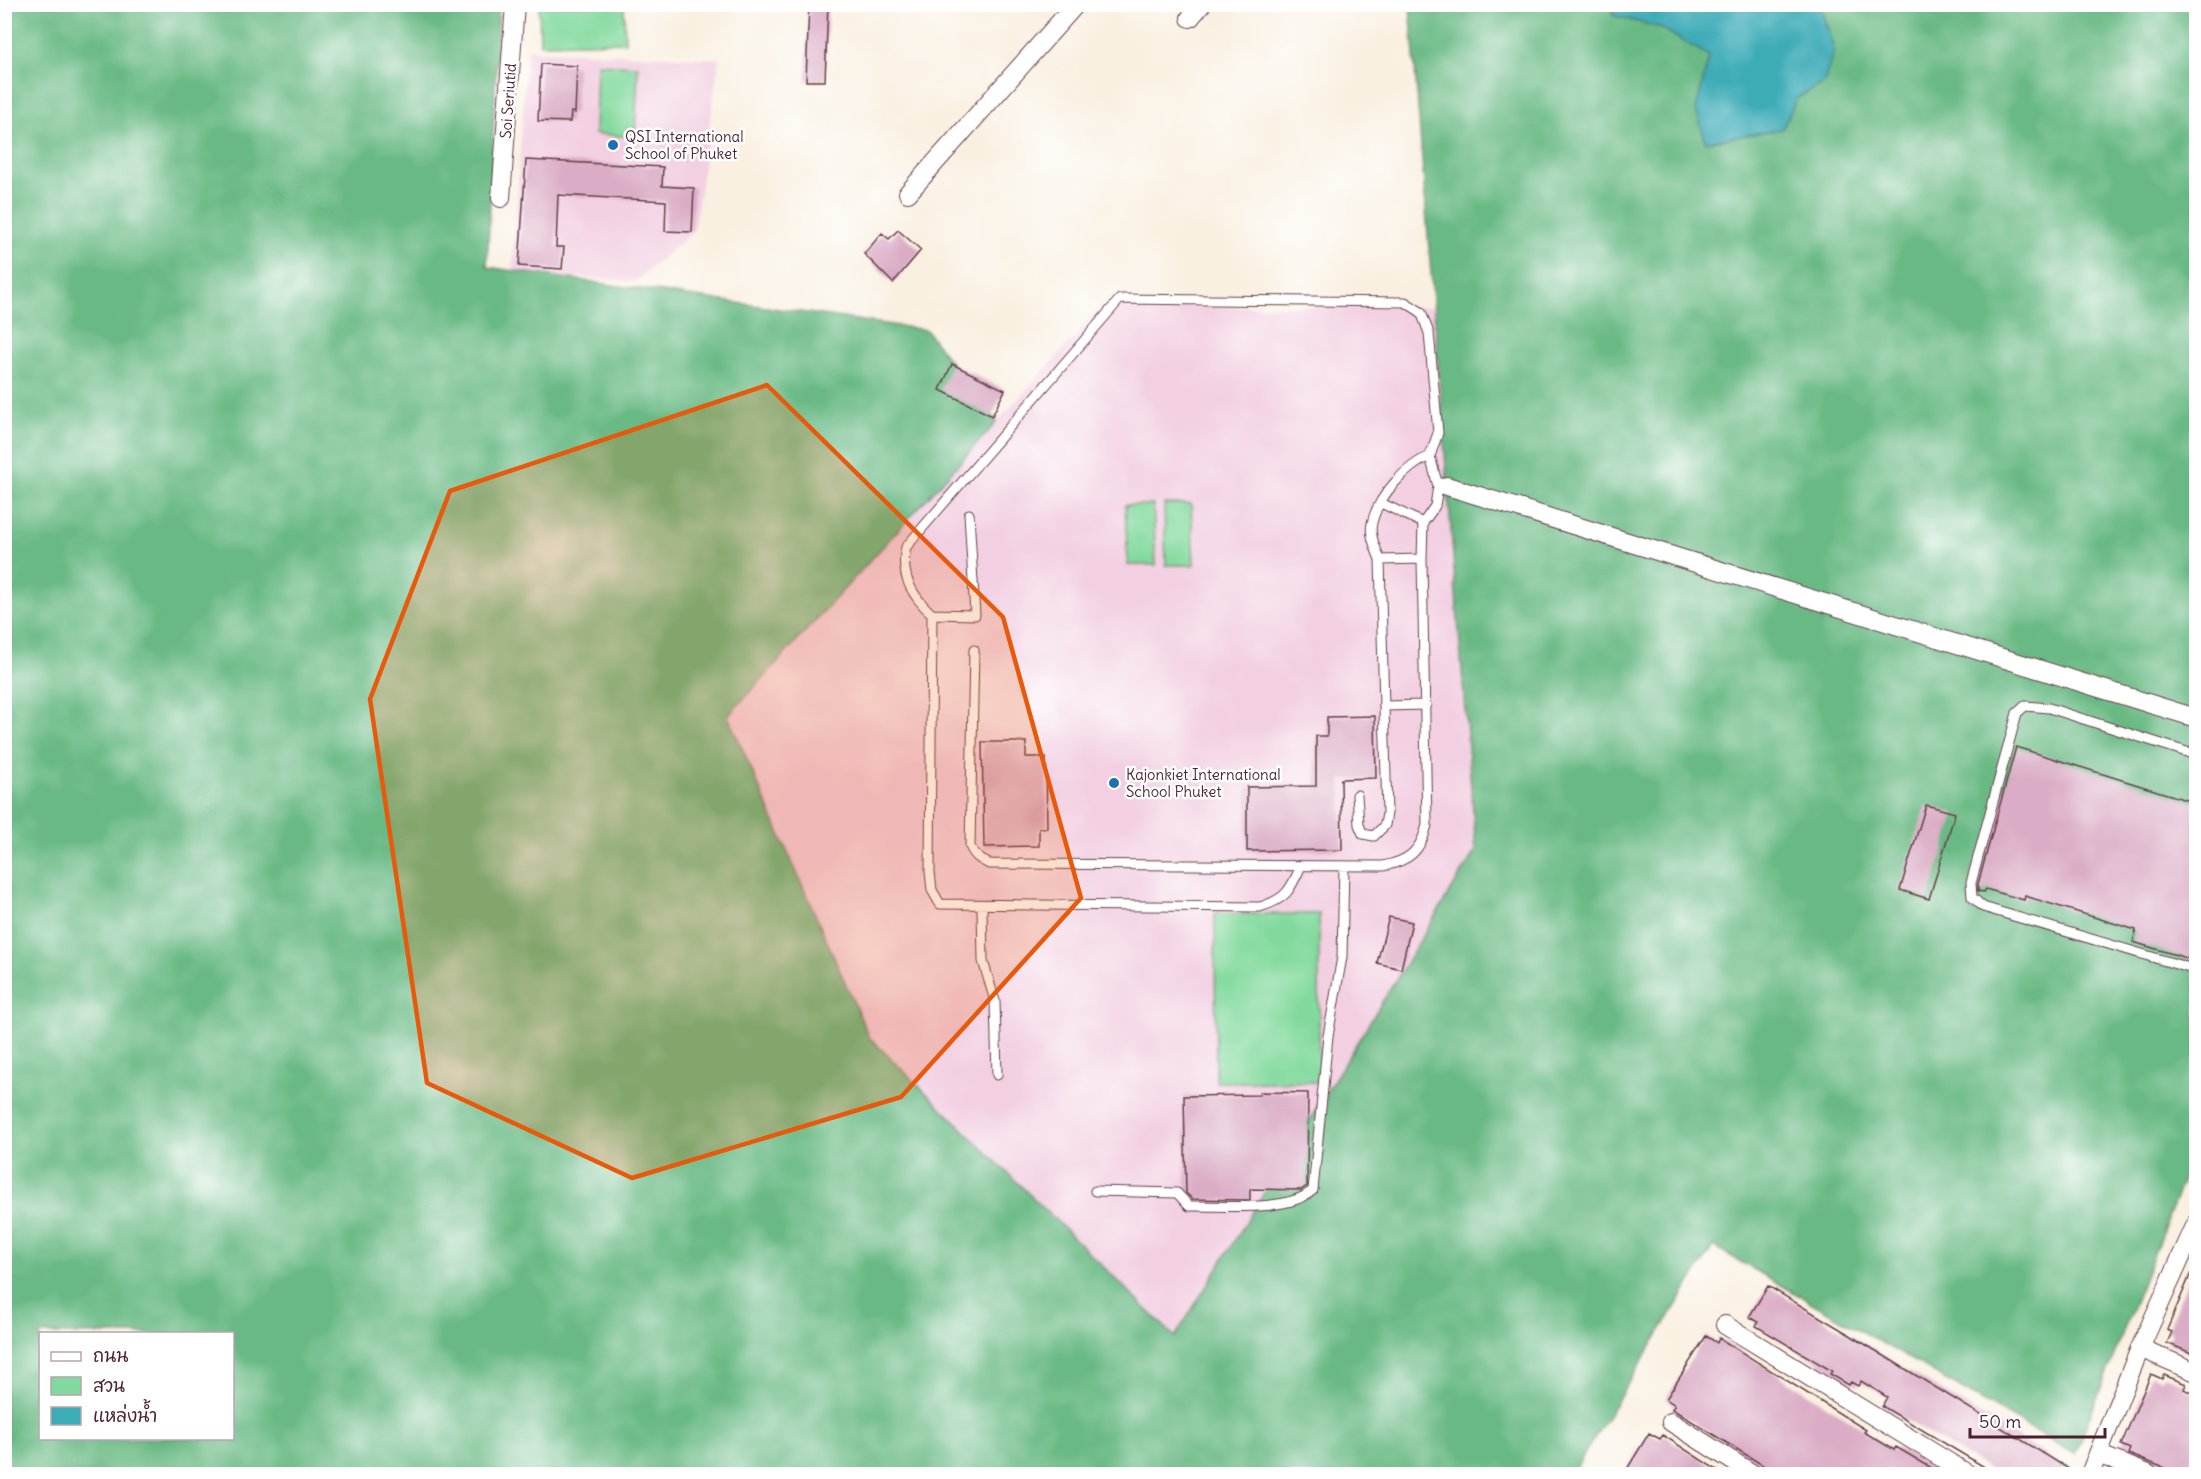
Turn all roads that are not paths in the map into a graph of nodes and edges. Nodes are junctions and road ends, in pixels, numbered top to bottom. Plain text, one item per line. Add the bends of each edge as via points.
1 (515, 4) edge
2 (1076, 4) edge
3 (1202, 4) edge
4 (1190, 18) dead end
5 (908, 193) dead end
6 (501, 198) dead end
7 (1430, 456) junction
8 (1443, 486) junction
9 (1381, 502) junction
10 (969, 514) dead end
11 (1423, 523) junction
12 (1422, 559) junction
13 (1380, 560) junction
14 (932, 614) junction
15 (974, 650) dead end
16 (1426, 705) junction
17 (1384, 706) junction
18 (2196, 718) edge
19 (2196, 755) edge
20 (1357, 795) dead end
21 (1301, 866) junction
22 (1344, 866) junction
23 (982, 906) junction
24 (2196, 970) edge
25 (998, 1075) dead end
26 (1095, 1191) dead end
27 (2196, 1224) edge
28 (1725, 1326) dead end
29 (2140, 1348) junction
30 (2196, 1372) edge
31 (1671, 1422) dead end
32 (2098, 1454) junction
33 (1752, 1474) edge
34 (1968, 1474) edge
35 (2090, 1474) edge
36 (2148, 1474) edge

1 - 6 street, Soi Seriutid
2 - 5 street
3 - 4 street
7 - 8 lane
7 - 9 lane via 1415,462
7 - 14 lane via 1438,433 1429,333 1421,312 1405,302 1120,299 906,547 909,587
8 - 11 lane
8 - 18 street
9 - 11 lane
9 - 13 lane via 1372,523
10 - 14 lane via 975,615
11 - 12 lane
12 - 13 lane
12 - 16 lane
13 - 17 lane
14 - 23 lane via 932,890 940,904
15 - 21 lane via 970,846 980,860 989,864
16 - 17 lane
16 - 22 lane via 1427,825 1423,842 1414,855 1401,862
17 - 20 lane via 1387,813 1385,825 1374,836 1363,834 1359,825
19 - 24 lane via 2049,708 2025,706 2017,713 1971,883 1972,897 1983,907
21 - 22 lane
21 - 23 lane via 1290,891 1276,902 1260,907
22 - 26 lane via 1341,957 1328,1036 1313,1190 1306,1197 1285,1204 1189,1206 1177,1193
23 - 25 lane via 983,961 995,1001
27 - 29 street
28 - 34 street
29 - 30 street
29 - 32 street
31 - 33 street
32 - 35 street
32 - 36 street

